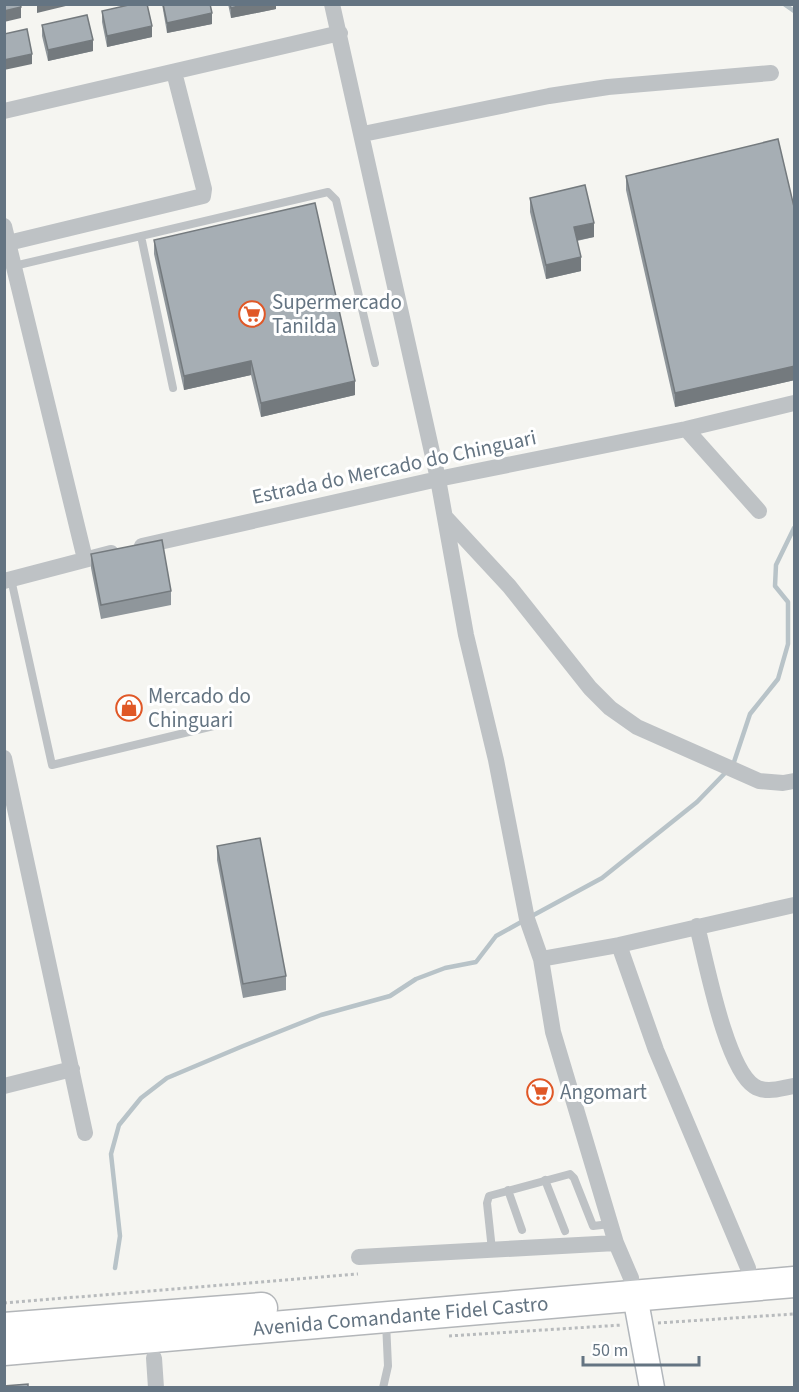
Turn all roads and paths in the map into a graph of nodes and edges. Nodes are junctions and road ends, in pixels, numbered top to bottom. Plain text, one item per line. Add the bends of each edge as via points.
1 (332, 4) edge
2 (340, 33) junction
3 (174, 72) junction
4 (771, 74) dead end
5 (4, 111) edge
6 (363, 134) junction
7 (4, 226) edge
8 (141, 236) junction
9 (7, 243) edge
10 (14, 266) junction
11 (375, 363) dead end
12 (173, 388) dead end
13 (795, 403) edge
14 (686, 429) junction
15 (438, 479) junction
16 (759, 511) dead end
17 (446, 517) junction
18 (86, 559) junction
19 (8, 580) edge
20 (226, 723) dead end
21 (4, 758) edge
22 (795, 781) edge
23 (795, 905) edge
24 (697, 926) junction
25 (619, 945) junction
26 (541, 959) junction
27 (72, 1069) junction
28 (4, 1086) edge
29 (795, 1086) edge
30 (85, 1133) dead end
31 (545, 1180) junction
32 (508, 1190) junction
33 (610, 1224) junction
34 (522, 1230) dead end
35 (565, 1231) dead end
36 (616, 1243) junction
37 (492, 1250) junction
38 (359, 1257) dead end
39 (795, 1264) edge
40 (748, 1268) junction
41 (370, 1273) dead end
42 (795, 1282) edge
43 (633, 1287) junction
44 (4, 1303) edge
45 (386, 1318) junction
46 (4, 1328) edge
47 (4, 1350) edge
48 (154, 1358) dead end
49 (156, 1388) edge
50 (383, 1388) edge
51 (652, 1388) edge

1 - 2 street
2 - 3 street
2 - 6 street
3 - 5 street
3 - 9 street via 203,196
4 - 6 street via 608,87
6 - 15 street
7 - 9 street
8 - 10 lane
8 - 11 lane via 324,192 332,194
8 - 12 lane
9 - 10 street
10 - 18 street
13 - 14 street, Estrada do Mercado do Chinguari
14 - 15 street, Estrada do Mercado do Chinguari
14 - 16 street
15 - 17 street
15 - 18 street, Estrada do Mercado do Chinguari
17 - 22 street via 610,708 637,727 759,781
17 - 26 street via 466,635 496,760 527,919
18 - 19 street, Estrada do Mercado do Chinguari
19 - 20 lane via 52,765
21 - 27 street
23 - 24 street
24 - 25 street
24 - 29 street via 725,1034 746,1080 766,1090
25 - 26 street
25 - 40 street via 656,1050
26 - 33 street via 553,1032
27 - 28 street
27 - 30 street
31 - 32 lane
31 - 33 lane via 570,1174 590,1223
31 - 35 lane
32 - 34 lane
32 - 37 lane via 489,1196 487,1203
33 - 36 street
36 - 37 street
36 - 43 street
37 - 38 street
39 - 40 highway, Avenida Comandante Fidel Castro
40 - 43 highway, Avenida Comandante Fidel Castro
41 - 44 path
42 - 43 highway, Avenida Comandante Fidel Castro
43 - 45 highway, Avenida Comandante Fidel Castro
43 - 46 highway, Avenida Comandante Fidel Castro
43 - 51 street
45 - 47 highway, Avenida Comandante Fidel Castro
45 - 50 lane via 388,1366
48 - 49 street

